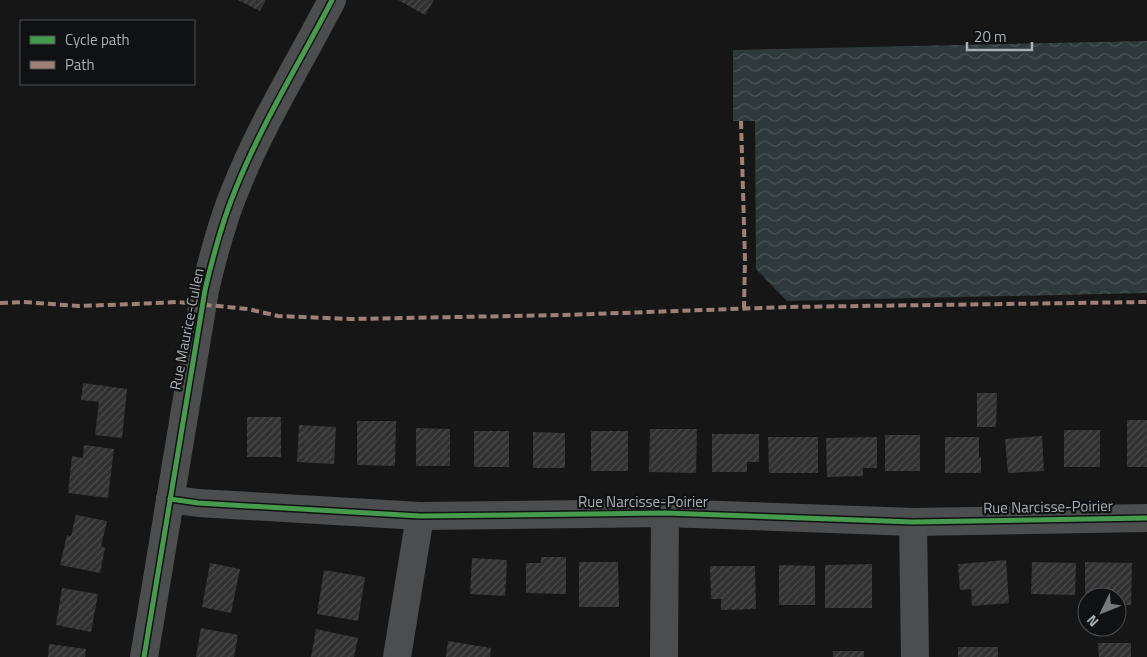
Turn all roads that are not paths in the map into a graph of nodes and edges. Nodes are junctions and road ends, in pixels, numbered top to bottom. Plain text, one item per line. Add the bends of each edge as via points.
1 (332, 0) edge
2 (170, 499) junction
3 (665, 514) junction
4 (420, 516) junction
5 (1147, 518) edge
6 (913, 522) junction
7 (144, 657) edge
8 (397, 657) edge
9 (664, 657) edge
10 (915, 657) edge

1 - 2 street, Rue Maurice-Cullen via 252,153 219,236 205,290
2 - 4 street, Rue Narcisse-Poirier
2 - 7 street, Rue Maurice-Cullen
3 - 4 street, Rue Narcisse-Poirier
3 - 6 street, Rue Narcisse-Poirier
3 - 9 street
4 - 8 street
5 - 6 street, Rue Narcisse-Poirier
6 - 10 street

